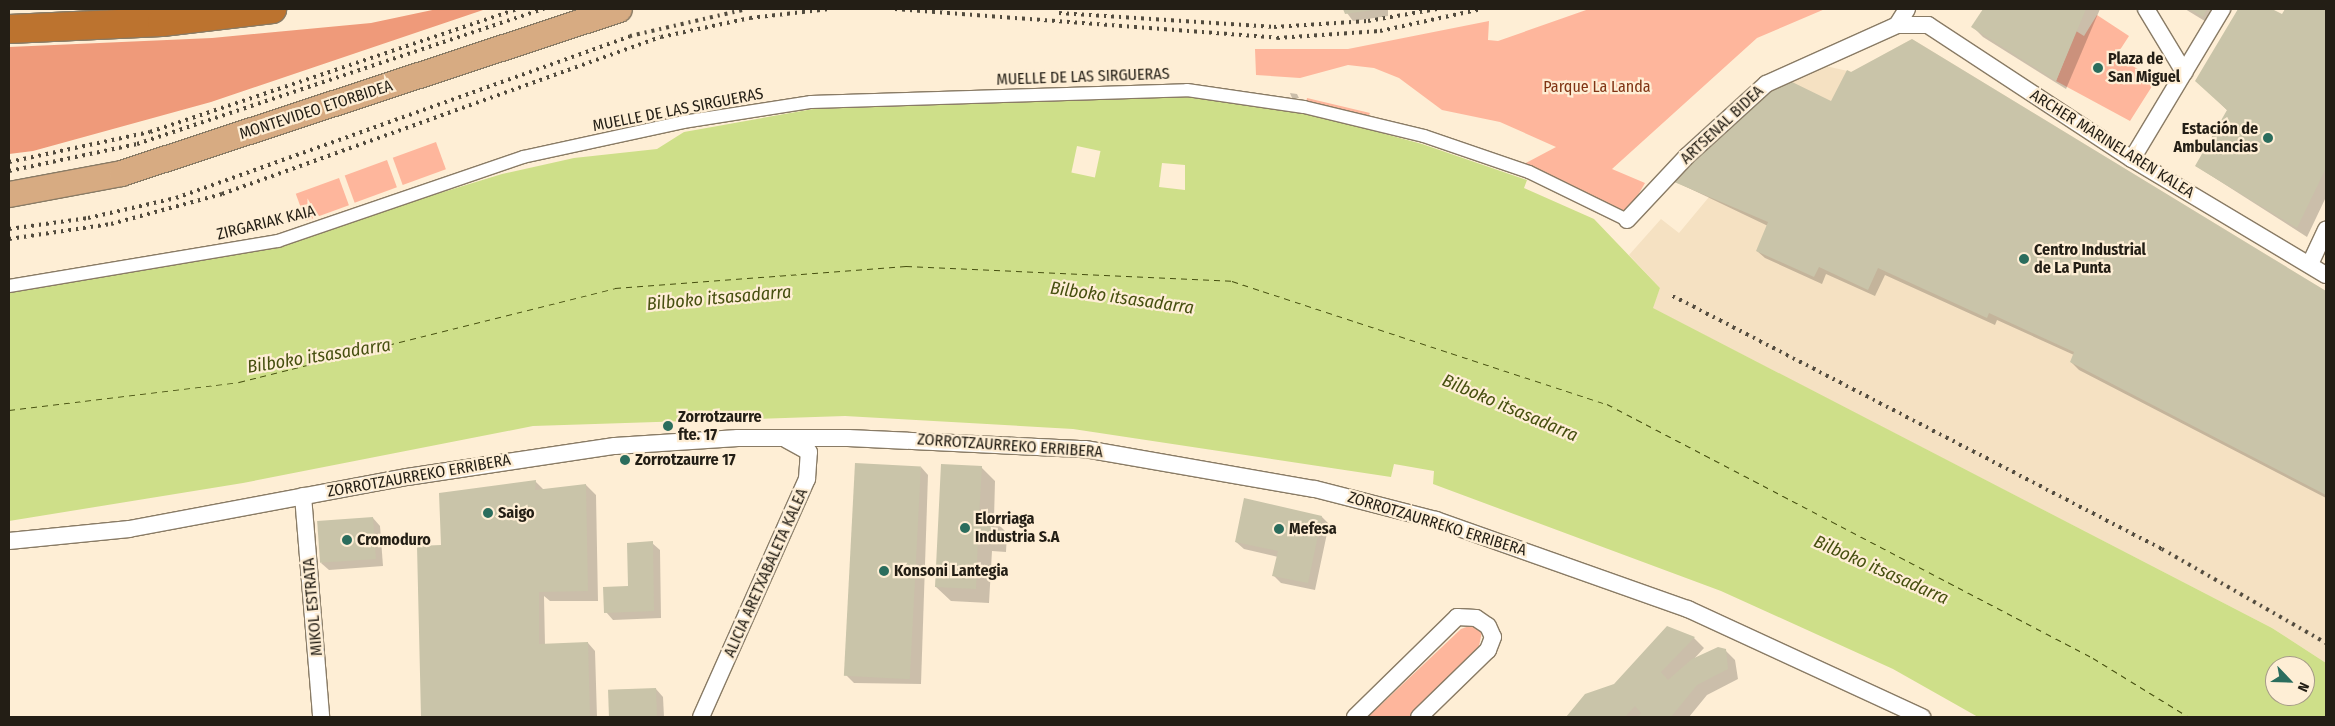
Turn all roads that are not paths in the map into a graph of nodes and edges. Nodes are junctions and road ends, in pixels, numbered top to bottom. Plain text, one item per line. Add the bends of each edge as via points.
1 (272, 9) edge
2 (619, 9) edge
3 (1907, 9) edge
4 (2146, 9) edge
5 (2222, 9) edge
6 (1896, 25) junction
7 (9, 29) edge
8 (2184, 72) junction
9 (523, 158) joint
10 (2132, 159) junction
11 (9, 194) edge
12 (1627, 220) joint
13 (2326, 230) edge
14 (2310, 264) junction
15 (2326, 274) edge
16 (9, 286) edge
17 (784, 438) junction
18 (832, 438) junction
19 (810, 460) junction
20 (303, 496) junction
21 (9, 540) edge
22 (321, 717) edge
23 (701, 717) edge
24 (1354, 717) edge
25 (1419, 717) edge
26 (1922, 717) edge

1 - 7 highway via 162,22
2 - 11 main road, MONTEVIDEO ETORBIDEA via 121,173
3 - 6 street
4 - 8 street
5 - 8 street
6 - 10 street, ARCHER MARINELAREN KALEA via 1928,26
6 - 12 street, ARTSENAL BIDEA via 1766,84 1687,156
8 - 10 street
9 - 12 street, MUELLE DE LAS SIRGUERAS via 683,122 811,102 1187,90 1304,107 1424,136 1529,172
9 - 16 street, ZIRGARIAK KAIA via 278,241
10 - 14 street, ARCHER MARINELAREN KALEA
13 - 14 street
14 - 15 street, ARCHER MARINELAREN KALEA
17 - 18 street, ZORROTZAURREKO ERRIBERA
17 - 19 street via 803,447
17 - 20 street, ZORROTZAURREKO ERRIBERA via 592,448
18 - 19 street
18 - 26 street, ZORROTZAURREKO ERRIBERA via 1085,449 1365,500 1570,565 1688,610
19 - 23 street, ALICIA ARETXABALETA KALEA via 807,479
20 - 21 street, ZORROTZAURREKO ERRIBERA via 129,529
20 - 22 street, MIKOL ESTRATA
24 - 25 street via 1457,617 1476,618 1488,626 1493,637 1488,650

